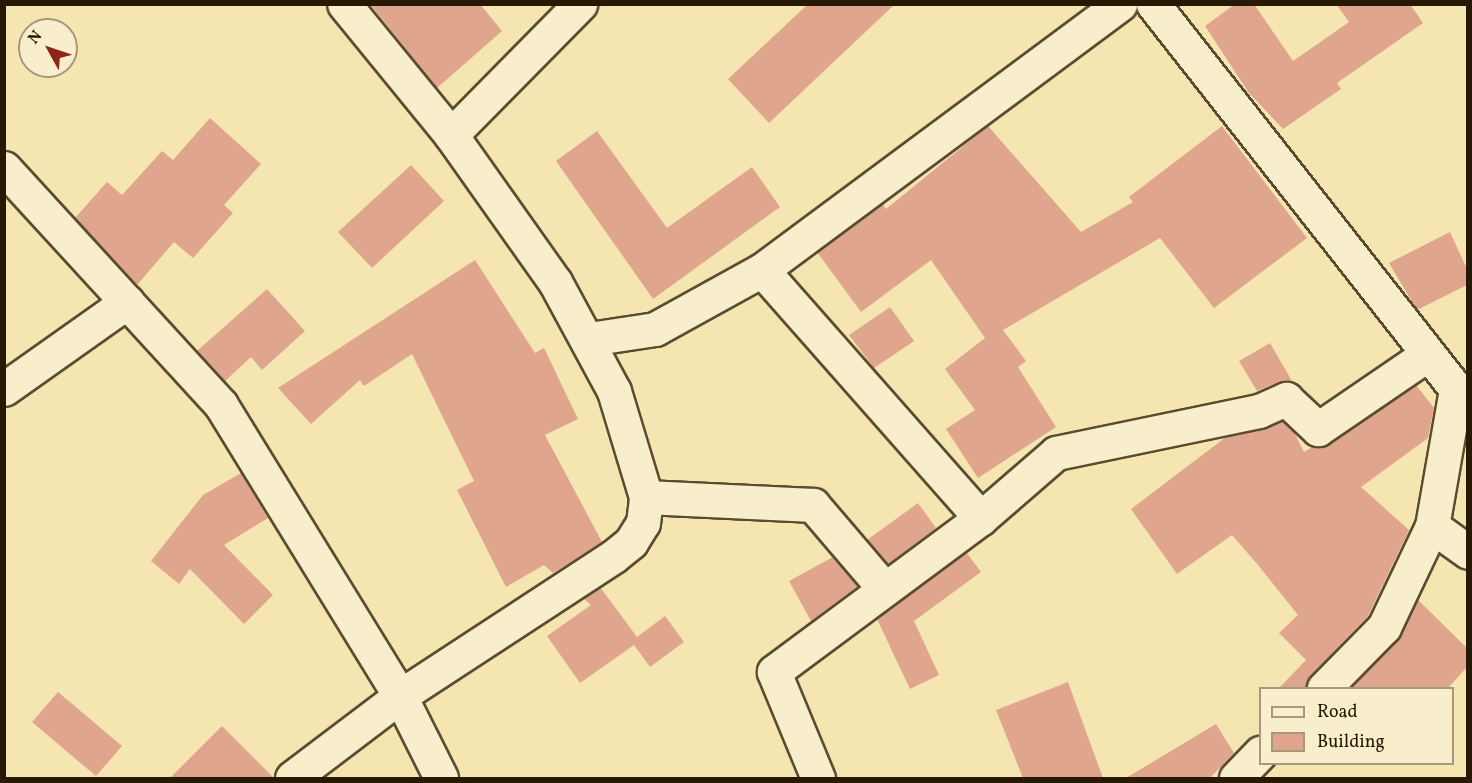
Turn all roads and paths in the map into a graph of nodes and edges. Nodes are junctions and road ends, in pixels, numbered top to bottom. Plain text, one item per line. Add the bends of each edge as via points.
1 (344, 4) edge
2 (580, 4) edge
3 (1120, 4) edge
4 (1153, 4) edge
5 (451, 135) junction
6 (4, 168) edge
7 (762, 270) junction
8 (127, 302) junction
9 (589, 339) junction
10 (1428, 354) junction
11 (1462, 385) edge
12 (4, 390) edge
13 (646, 497) junction
14 (981, 518) junction
15 (1432, 526) junction
16 (1467, 552) edge
17 (884, 588) junction
18 (1325, 687) edge
19 (400, 696) junction
20 (1259, 754) edge
21 (292, 778) edge
22 (441, 778) edge
23 (818, 778) edge
24 (1236, 778) edge

1 - 5 street
2 - 5 street
3 - 7 street
4 - 10 street
5 - 9 street via 555,282
6 - 8 street
7 - 9 street via 656,329
7 - 14 street
8 - 12 street
8 - 19 street via 221,405
9 - 13 street via 614,391
10 - 11 street
10 - 14 street via 1318,429 1286,399 1259,411 1056,453
11 - 15 street
13 - 17 street via 813,505
13 - 19 street via 643,523 631,542 614,556
14 - 17 street
15 - 16 street
15 - 18 street via 1384,627
17 - 23 street via 774,672
19 - 21 street
19 - 22 street
20 - 24 street

